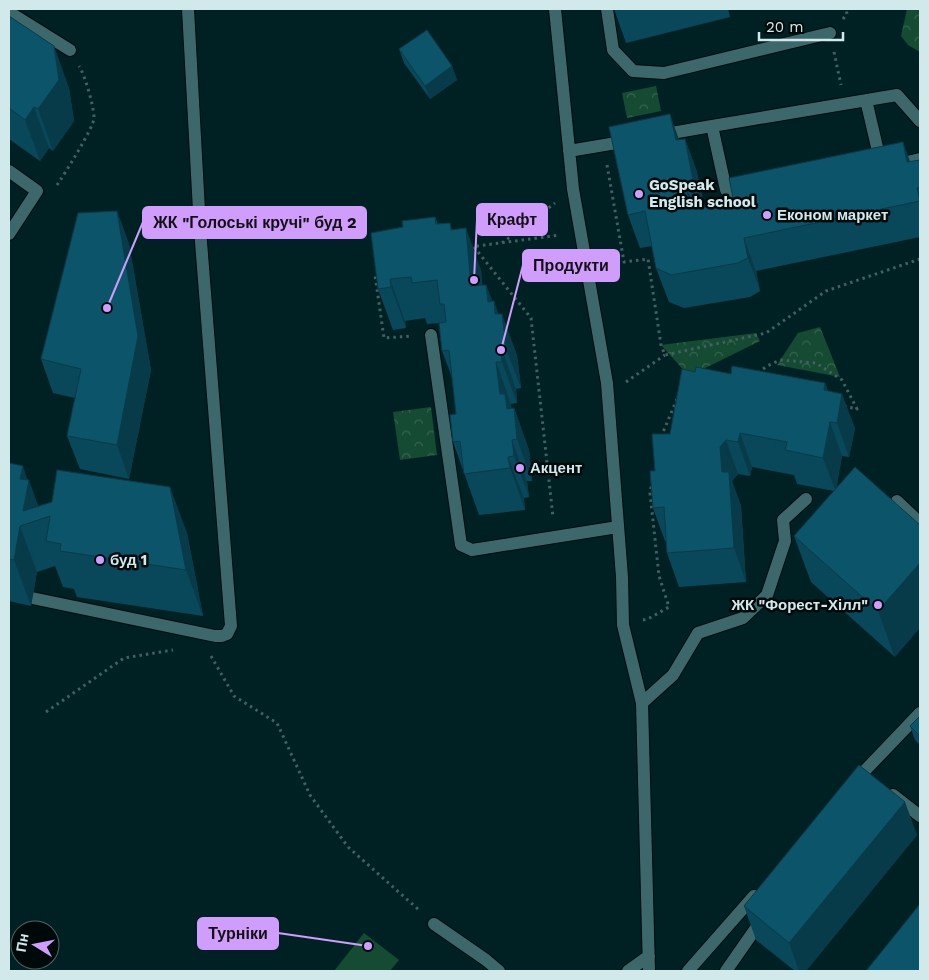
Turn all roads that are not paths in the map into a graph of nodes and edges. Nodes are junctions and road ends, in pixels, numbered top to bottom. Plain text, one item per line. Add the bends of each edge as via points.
1 (188, 9) edge
2 (555, 9) edge
3 (607, 9) edge
4 (9, 12) edge
5 (830, 33) road end
6 (70, 50) road end
7 (866, 100) junction
8 (920, 121) edge
9 (712, 126) junction
10 (569, 151) junction
11 (920, 159) edge
12 (9, 171) edge
13 (756, 192) edge
14 (9, 234) edge
15 (430, 334) dead end
16 (806, 499) dead end
17 (897, 500) dead end
18 (920, 523) edge
19 (618, 527) junction
20 (32, 598) dead end
21 (642, 703) junction
22 (920, 713) edge
23 (886, 790) edge
24 (845, 792) edge
25 (920, 816) edge
26 (760, 889) edge
27 (770, 909) edge
28 (434, 924) road end
29 (649, 956) junction
30 (499, 971) edge
31 (628, 971) edge
32 (649, 971) edge
33 (688, 971) edge
34 (726, 971) edge

1 - 20 street via 200,229 231,626 227,634 215,636
2 - 10 street
3 - 5 street via 613,50 633,71 664,73
4 - 6 street
7 - 8 street via 897,95
7 - 9 street
7 - 11 street via 877,170
9 - 10 street
9 - 13 street via 726,190 737,195
10 - 19 street via 608,395
12 - 14 street via 37,191
15 - 19 street via 460,545 472,550
16 - 21 street via 784,520 785,541 768,595 742,618 698,633 673,675
17 - 18 street
19 - 21 street via 623,625
21 - 29 street
22 - 24 street
23 - 25 street
26 - 33 street
27 - 34 street
28 - 30 street
29 - 31 street
29 - 32 street

